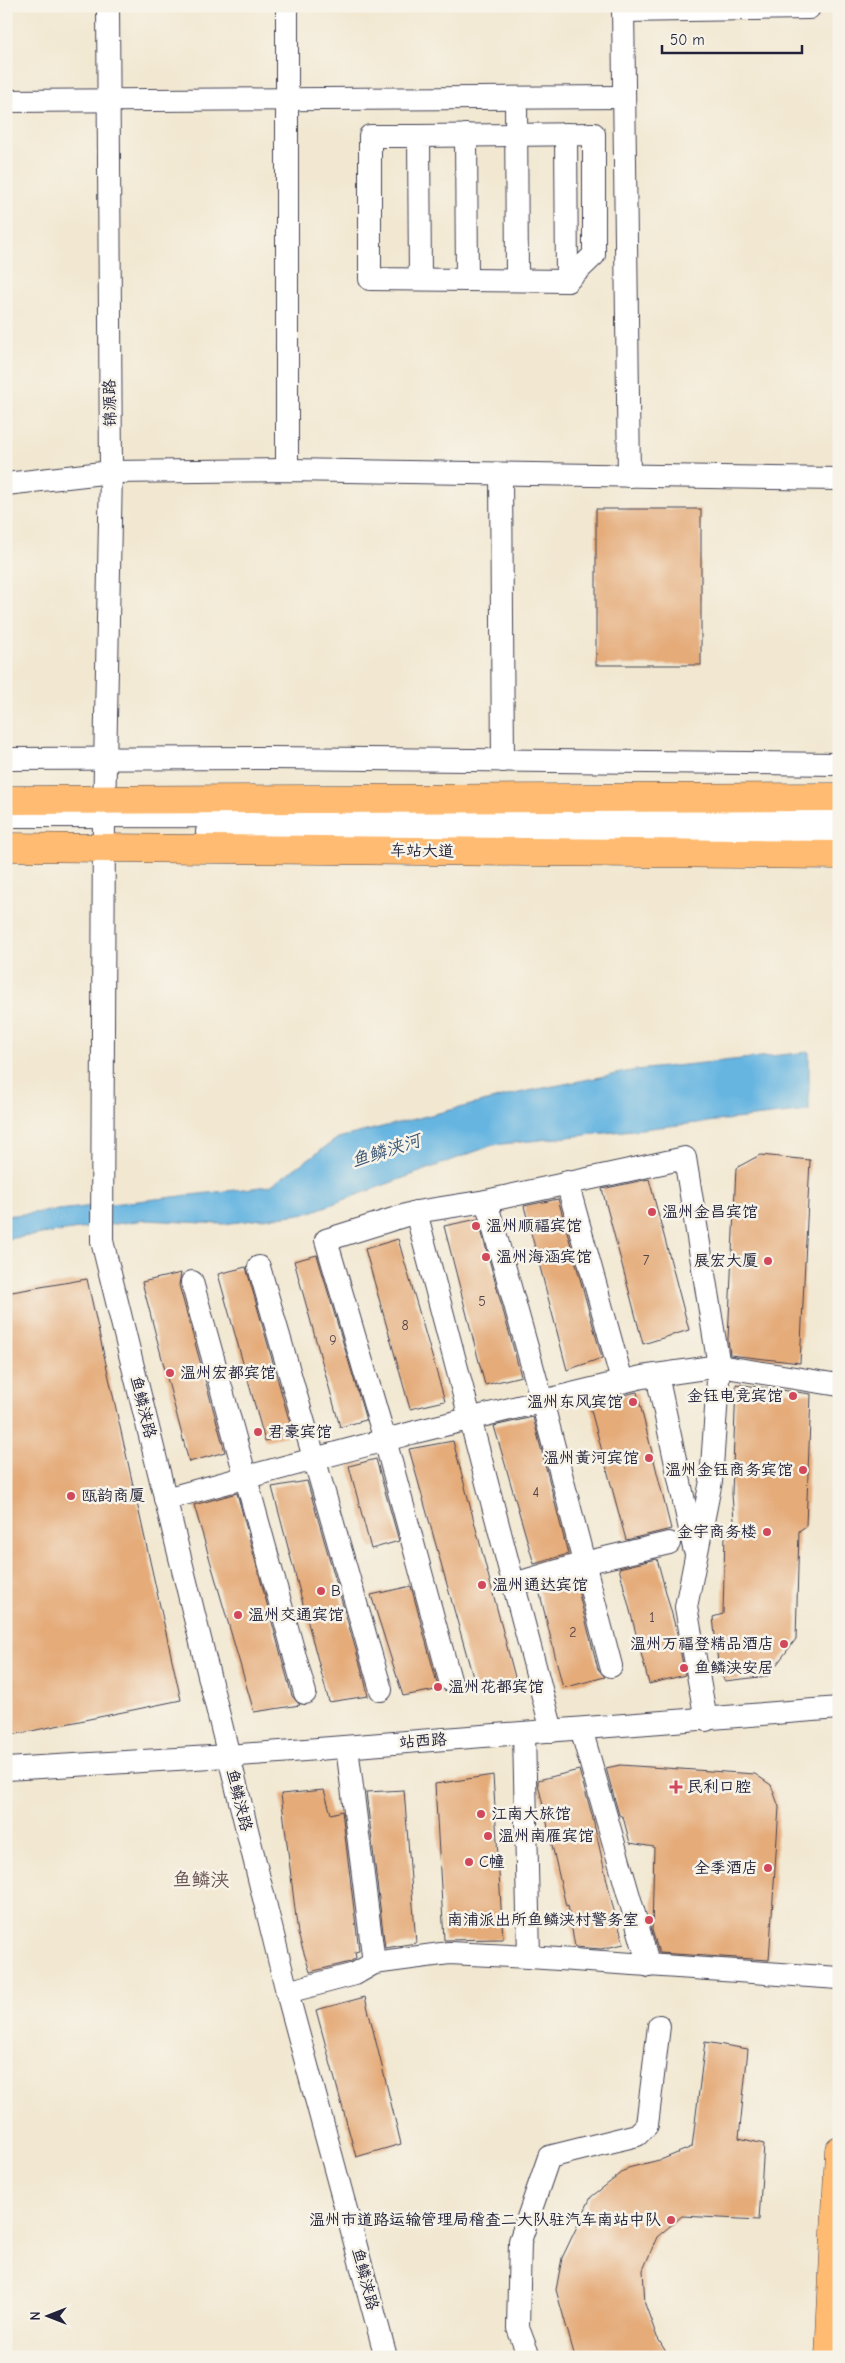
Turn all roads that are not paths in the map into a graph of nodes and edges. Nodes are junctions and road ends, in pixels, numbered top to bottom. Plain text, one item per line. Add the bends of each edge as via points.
1 (108, 6) edge
2 (287, 6) edge
3 (809, 8) dead end
4 (623, 9) edge
5 (624, 97) junction
6 (516, 98) junction
7 (287, 100) junction
8 (6, 101) edge
9 (108, 102) junction
10 (466, 135) junction
11 (516, 135) junction
12 (419, 136) junction
13 (420, 279) junction
14 (467, 280) junction
15 (517, 280) junction
16 (287, 470) junction
17 (111, 472) junction
18 (501, 474) junction
19 (629, 476) junction
20 (839, 479) edge
21 (6, 484) edge
22 (105, 758) junction
23 (6, 759) edge
24 (503, 760) junction
25 (839, 764) edge
26 (839, 797) edge
27 (6, 800) edge
28 (6, 816) edge
29 (839, 820) edge
30 (104, 824) junction
31 (6, 830) edge
32 (839, 837) edge
33 (6, 847) edge
34 (839, 855) edge
35 (567, 1182) junction
36 (102, 1197) joint
37 (486, 1201) junction
38 (416, 1212) junction
39 (259, 1267) dead end
40 (192, 1282) dead end
41 (720, 1366) junction
42 (657, 1375) junction
43 (622, 1381) junction
44 (839, 1384) edge
45 (542, 1401) junction
46 (470, 1419) junction
47 (385, 1440) junction
48 (314, 1459) junction
49 (246, 1478) junction
50 (165, 1499) junction
51 (669, 1543) dead end
52 (696, 1557) junction
53 (584, 1563) junction
54 (514, 1584) junction
55 (611, 1666) dead end
56 (450, 1680) dead end
57 (381, 1690) dead end
58 (305, 1694) dead end
59 (839, 1708) edge
60 (706, 1720) junction
61 (581, 1729) junction
62 (552, 1731) junction
63 (524, 1733) junction
64 (347, 1746) junction
65 (228, 1756) junction
66 (6, 1769) edge
67 (529, 1957) junction
68 (374, 1963) junction
69 (649, 1966) junction
70 (839, 1978) edge
71 (287, 1992) junction
72 (659, 2026) dead end
73 (839, 2150) edge
74 (386, 2357) edge
75 (529, 2357) edge
76 (829, 2357) edge

1 - 9 street, 锦源路
2 - 7 street
3 - 4 street
4 - 5 street
5 - 6 street
5 - 19 street
6 - 7 street
6 - 11 street
7 - 9 street
7 - 16 street
8 - 9 street
9 - 17 street, 锦源路
10 - 11 street
10 - 12 street
10 - 14 street
11 - 15 street
11 - 15 street via 594,134 594,255 567,281
12 - 13 street
12 - 13 street via 370,136 370,279
13 - 14 street
14 - 15 street
16 - 17 street
16 - 18 street
17 - 21 street
17 - 22 street, 锦源路
18 - 19 street
18 - 24 street
19 - 20 street
22 - 23 street
22 - 24 street
22 - 30 street, 锦源路
24 - 25 street
26 - 30 main road, 车站大道
27 - 30 main road, 车站大道
28 - 30 street
29 - 30 street via 759,817
30 - 31 street
30 - 32 street
30 - 33 main road, 车站大道
30 - 34 main road, 车站大道
30 - 36 street, 锦源路
35 - 37 street
35 - 41 street via 685,1158
35 - 43 street
36 - 50 street, 鱼鳞浃路 via 102,1241
37 - 38 street
37 - 45 street
38 - 46 street
38 - 47 street via 326,1240
39 - 48 street
40 - 49 street
41 - 42 street
41 - 44 street
41 - 52 street via 711,1480
42 - 43 street
42 - 52 street
43 - 45 street
45 - 46 street
45 - 53 street
46 - 47 street
46 - 54 street
47 - 48 street
47 - 56 street
48 - 49 street
48 - 57 street
49 - 50 street
49 - 58 street
50 - 65 street, 鱼鳞浃路
51 - 53 street
52 - 60 street via 686,1607
53 - 54 street
53 - 55 street
54 - 62 street
59 - 60 street, 站西路
60 - 61 street, 站西路
61 - 62 street, 站西路
61 - 69 street
62 - 63 street, 站西路
63 - 64 street, 站西路
63 - 67 street
64 - 65 street, 站西路
64 - 68 street
65 - 66 street, 站西路
65 - 71 street, 鱼鳞浃路
67 - 68 street via 450,1954
67 - 69 street
68 - 71 street via 355,1974
69 - 70 street
71 - 74 street, 鱼鳞浃路
72 - 75 street via 647,2125 637,2135 549,2157 520,2242 518,2328
73 - 76 main road

